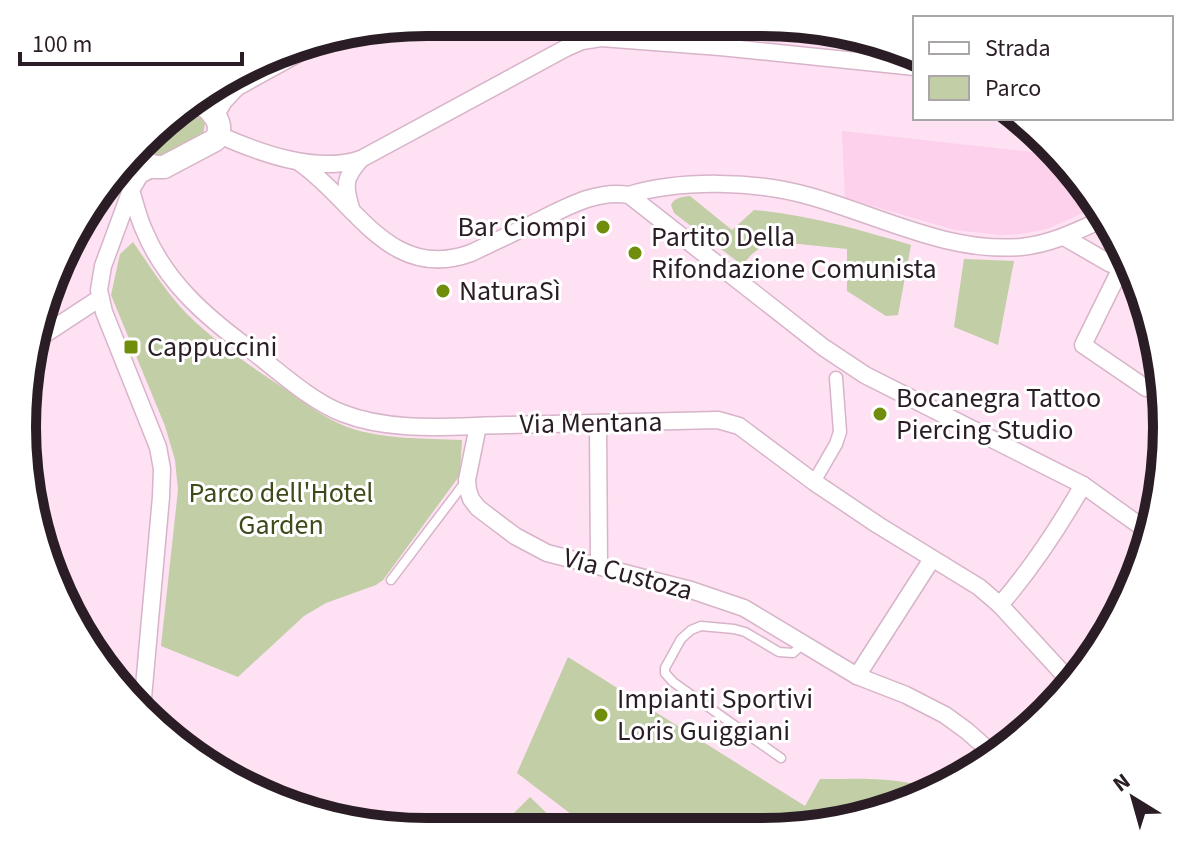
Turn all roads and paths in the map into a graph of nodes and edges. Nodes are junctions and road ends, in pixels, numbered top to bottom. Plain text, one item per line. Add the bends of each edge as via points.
1 (580, 36) edge
2 (596, 36) edge
3 (902, 62) edge
4 (198, 114) edge
5 (143, 159) edge
6 (361, 159) junction
7 (141, 161) edge
8 (300, 163) junction
9 (131, 190) junction
10 (629, 195) junction
11 (351, 208) junction
12 (1095, 223) edge
13 (1064, 237) junction
14 (1118, 266) edge
15 (1123, 276) edge
16 (100, 298) junction
17 (48, 332) edge
18 (836, 378) dead end
19 (1146, 388) dead end
20 (598, 423) junction
21 (478, 426) junction
22 (467, 480) junction
23 (814, 482) junction
24 (1083, 485) junction
25 (1140, 526) edge
26 (932, 559) junction
27 (599, 566) junction
28 (391, 580) dead end
29 (1000, 605) junction
30 (804, 644) junction
31 (1064, 675) edge
32 (857, 676) junction
33 (143, 695) edge
34 (985, 747) edge
35 (781, 758) dead end

1 - 6 street
2 - 3 street
4 - 5 main road via 209,145 169,165
4 - 8 street via 243,145
6 - 8 street
6 - 11 street via 346,180
7 - 9 street
8 - 11 street
9 - 16 street via 103,266
9 - 21 street, Via Mentana via 143,230 178,287 231,335 322,403 392,425
10 - 11 street via 587,199 471,253 443,259 398,250
10 - 13 street via 665,187 751,186 806,195 965,244 1015,247
10 - 24 street via 865,375
12 - 13 street
13 - 14 street
15 - 19 street via 1083,345
16 - 17 street
16 - 33 street via 154,435 162,469
18 - 23 street via 840,432
20 - 21 street, Via Mentana
20 - 23 street, Via Mentana via 733,423
20 - 27 street
21 - 22 street
22 - 27 street, Via Custoza via 474,504 515,536 547,553
22 - 28 lane
23 - 26 street, Via Mentana
24 - 25 street
24 - 29 street
26 - 29 street, Via Mentana
26 - 32 street
27 - 30 street, Via Custoza via 744,608
29 - 31 street, Via Mentana
30 - 32 street, Via Custoza
30 - 35 lane via 793,653 782,653 739,630 701,626 681,639 665,668 673,682
32 - 34 street, Via Custoza via 937,710

